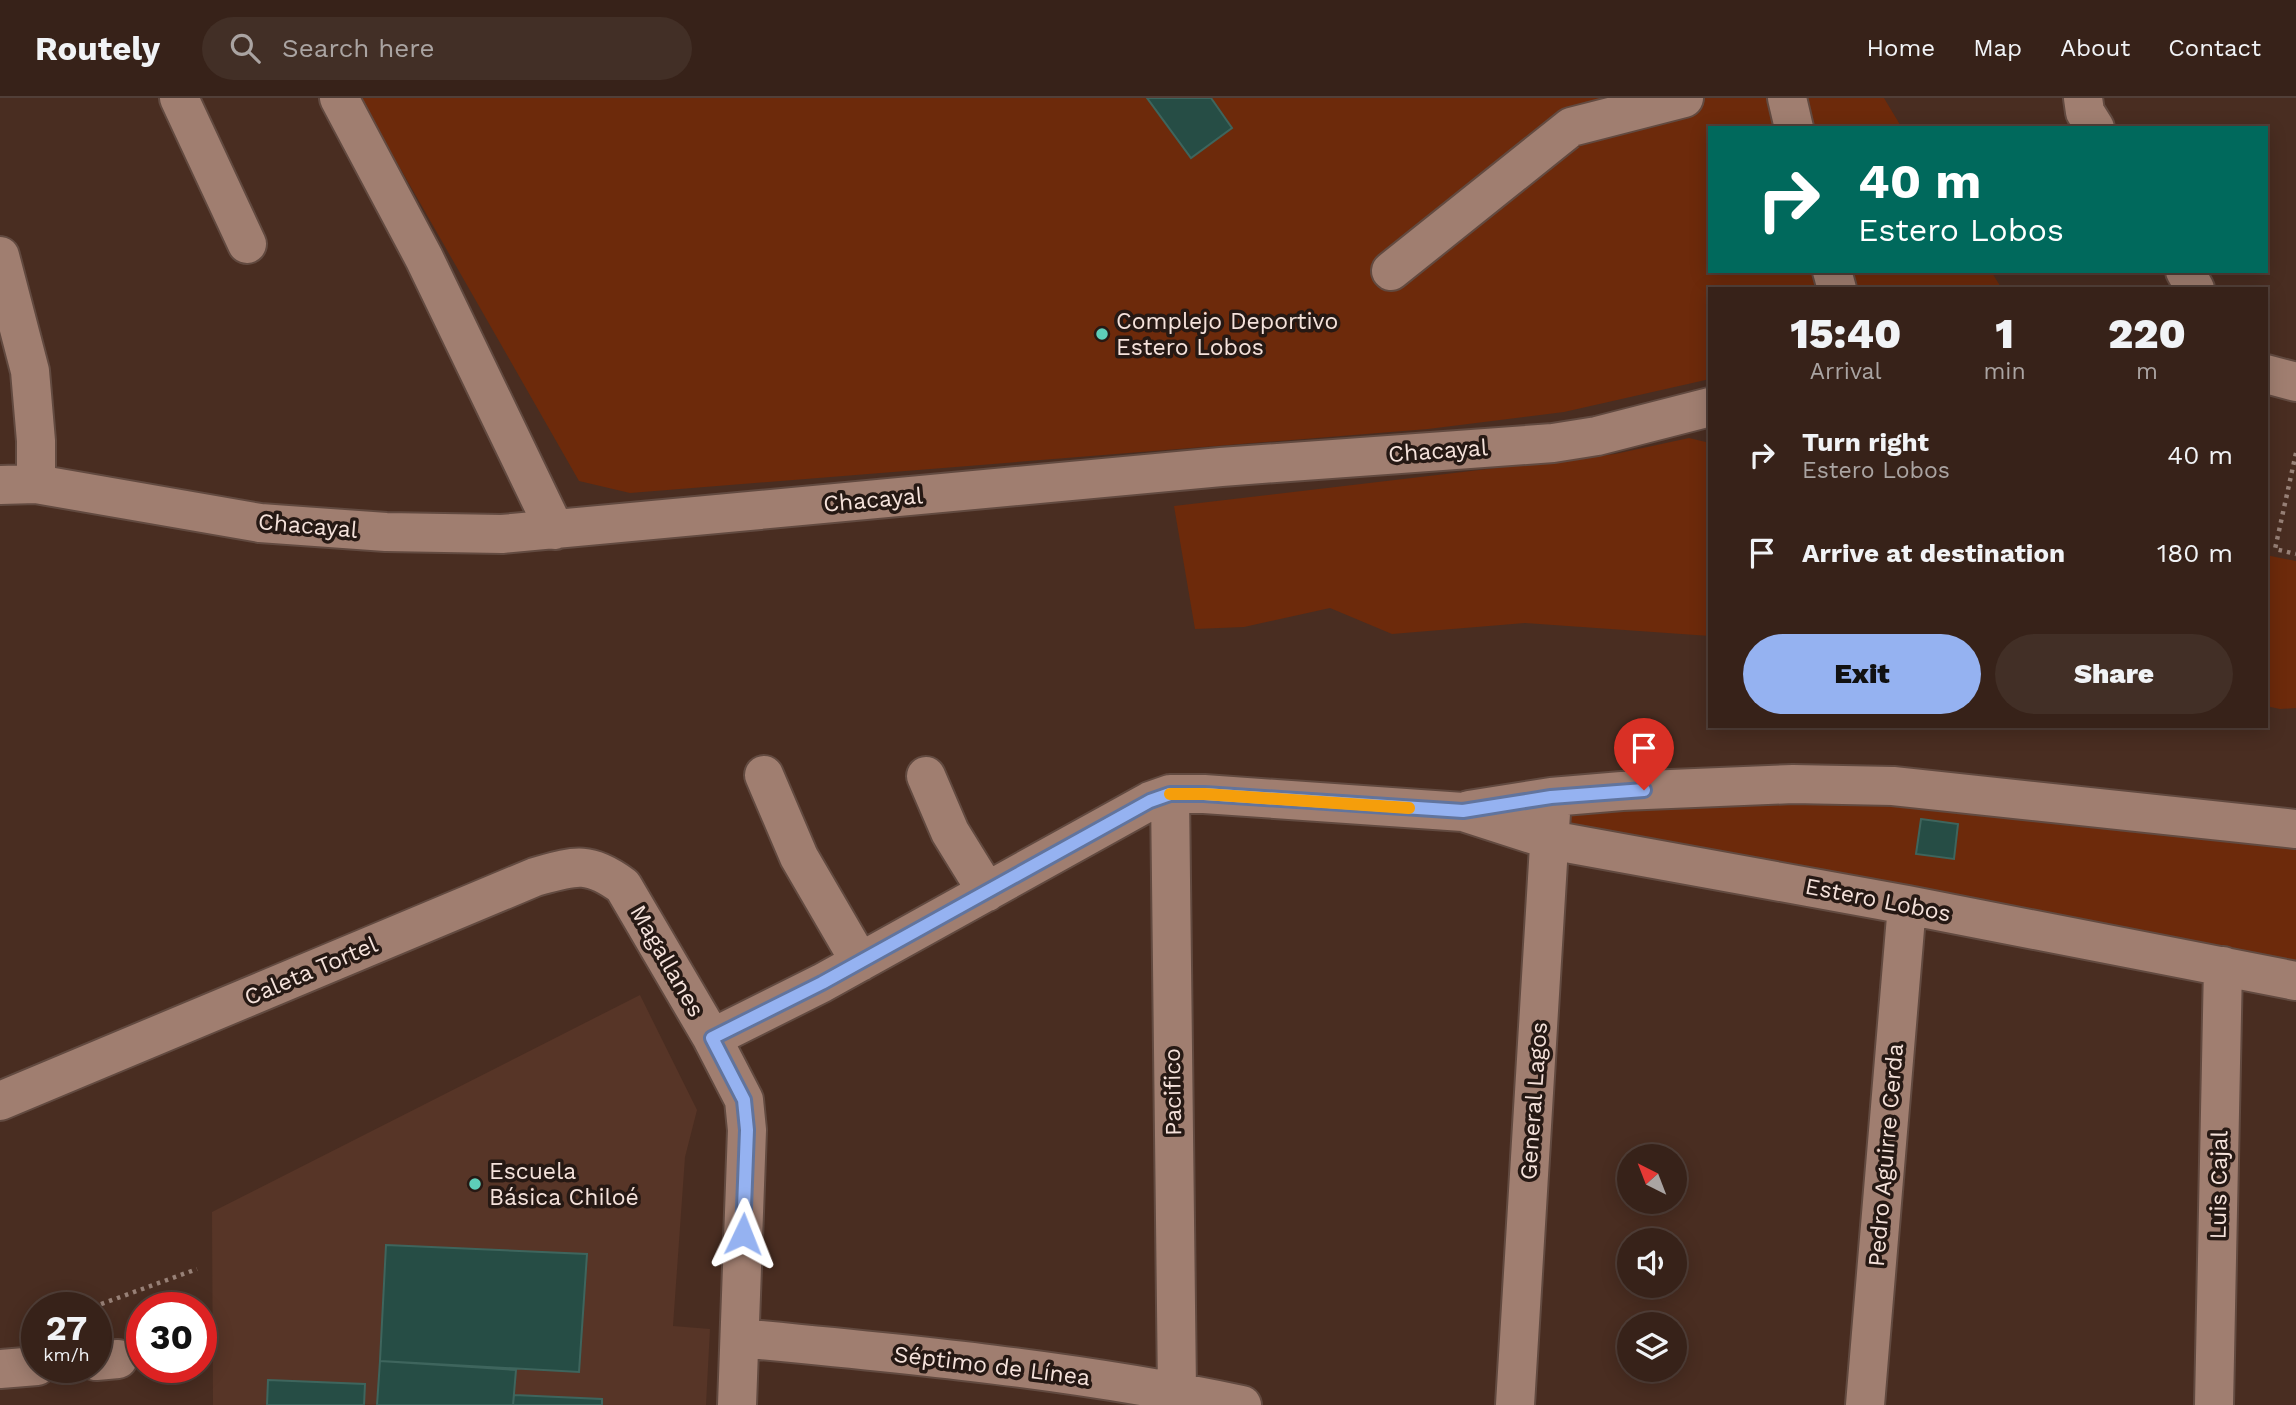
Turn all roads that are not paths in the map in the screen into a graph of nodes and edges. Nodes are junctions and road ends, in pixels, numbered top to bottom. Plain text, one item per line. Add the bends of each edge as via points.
1 (179, 98) edge
2 (339, 98) edge
3 (1684, 98) edge
4 (1787, 98) edge
5 (2083, 98) edge
6 (1794, 126) edge
7 (2094, 126) edge
8 (247, 244) dead end
9 (0, 256) edge
10 (1391, 271) dead end
11 (1708, 408) edge
12 (18, 484) edge
13 (555, 530) junction
14 (764, 775) dead end
15 (926, 776) dead end
16 (1170, 794) junction
17 (1551, 797) junction
18 (1463, 811) junction
19 (2296, 829) edge
20 (1550, 840) junction
21 (623, 886) joint
22 (987, 891) junction
23 (1907, 905) junction
24 (860, 962) junction
25 (2223, 966) junction
26 (2296, 981) edge
27 (712, 1038) junction
28 (0, 1101) edge
29 (740, 1338) junction
30 (21, 1367) edge
31 (0, 1369) edge
32 (1177, 1391) junction
33 (737, 1405) edge
34 (1242, 1405) edge
35 (1515, 1405) edge
36 (1865, 1405) edge
37 (2214, 1405) edge

1 - 8 street
2 - 13 street via 424,258
3 - 10 street via 1571,127
4 - 6 street
5 - 7 street
9 - 12 street via 30,371 36,441
11 - 13 street, Chacayal via 1553,443 1221,467
12 - 13 street, Chacayal via 260,523 386,532
14 - 24 street via 799,857
15 - 22 street via 950,832
16 - 18 street, Estero Lobos
16 - 22 street, Estero Lobos
16 - 32 street, Pacifico
17 - 18 street, Estero Lobos
17 - 19 street, Estero Lobos via 1793,783 1893,786
17 - 20 street, General Lagos
18 - 20 street, Estero Lobos
20 - 23 street, Estero Lobos
20 - 35 street, General Lagos
21 - 27 street, Magallanes
21 - 28 street, Caleta Tortel via 585,866 535,877
22 - 24 street, Estero Lobos
23 - 25 street, Estero Lobos
23 - 36 street, Pedro Aguirre Cerda
24 - 27 street, Estero Lobos
25 - 26 street, Estero Lobos
25 - 37 street, Luis Cajal
27 - 29 street, Magallanes via 744,1100 747,1130
29 - 32 street, Séptimo de Línea via 963,1360
29 - 33 street, Magallanes
30 - 31 street
32 - 34 street, Séptimo de Línea

